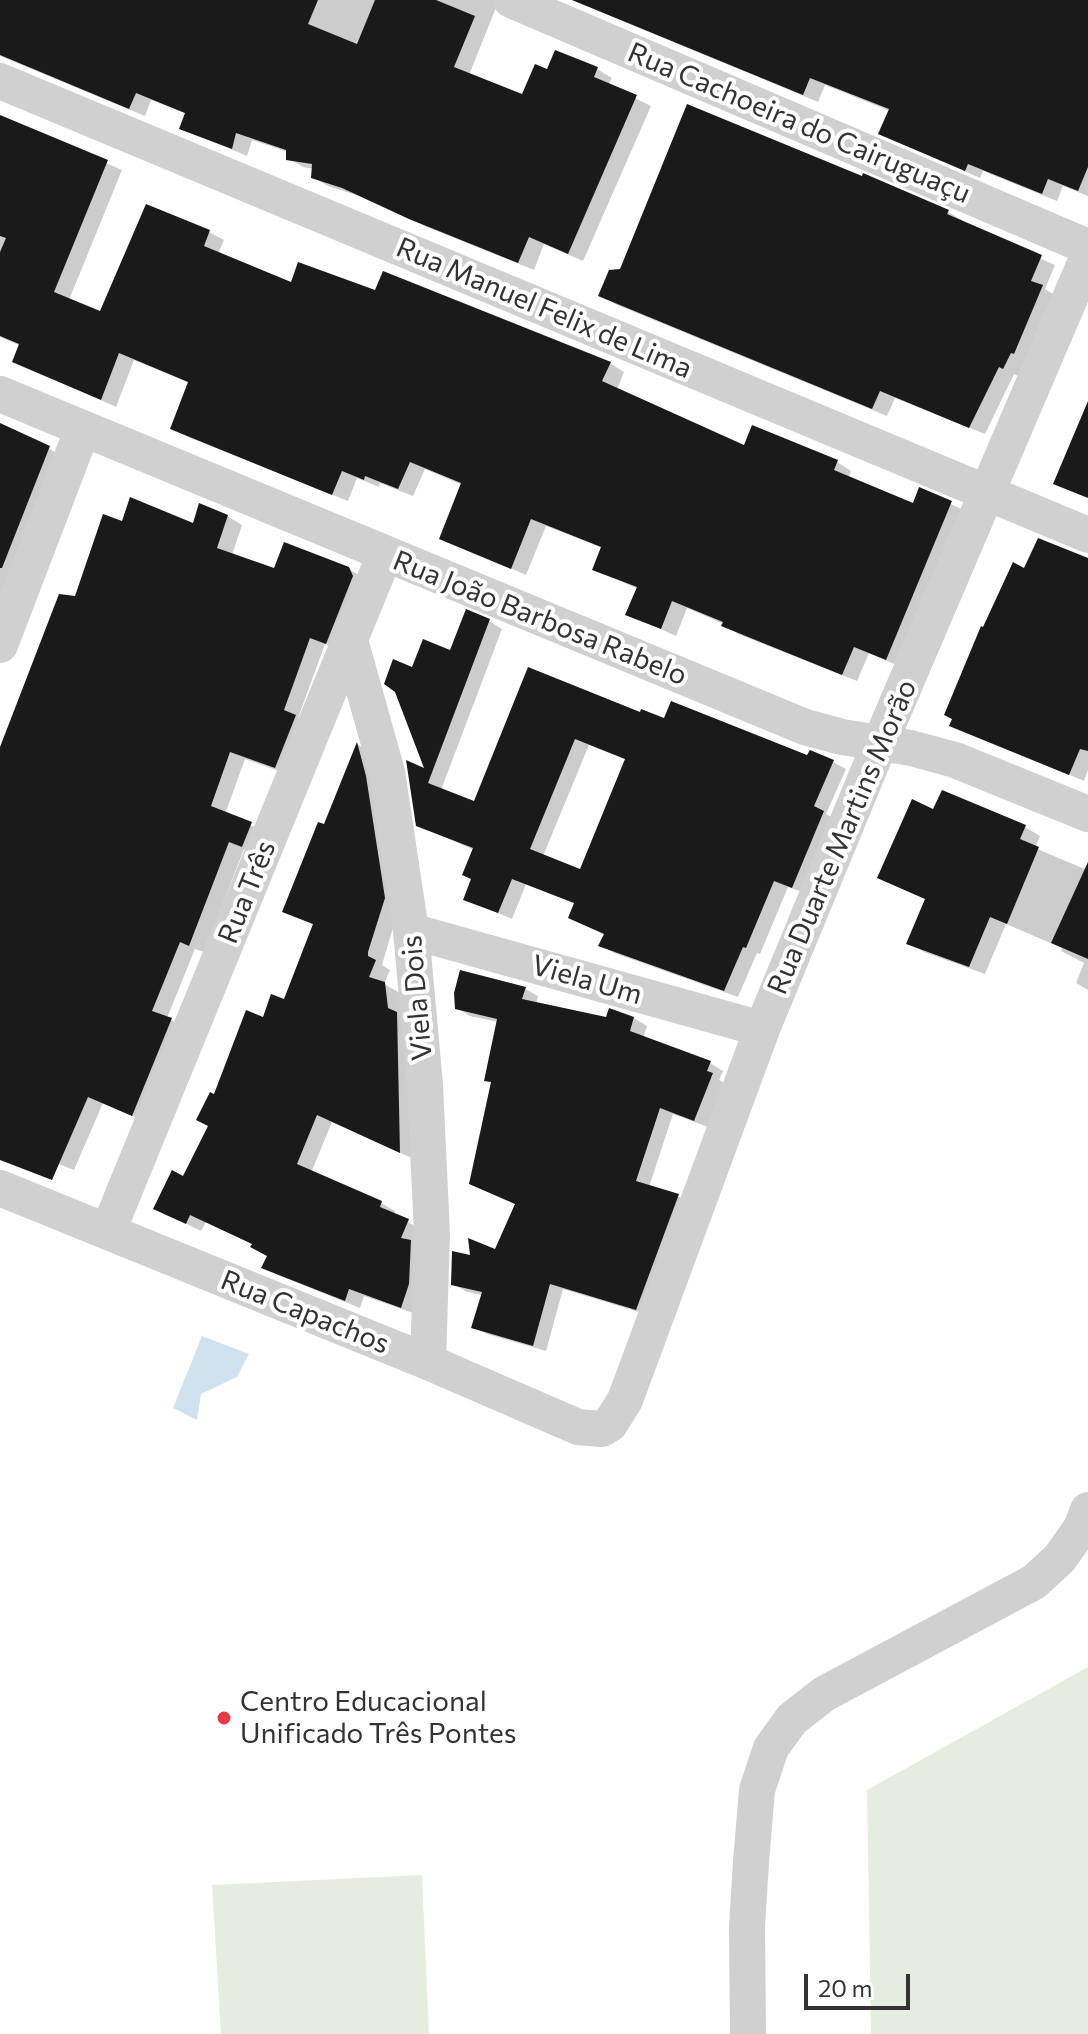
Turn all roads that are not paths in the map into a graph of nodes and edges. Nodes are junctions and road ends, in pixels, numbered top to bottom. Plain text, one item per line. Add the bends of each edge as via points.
1 (511, 0) edge
2 (0, 81) edge
3 (1088, 247) edge
4 (1088, 256) edge
5 (0, 394) edge
6 (83, 428) junction
7 (987, 493) junction
8 (1088, 535) edge
9 (385, 554) junction
10 (350, 640) junction
11 (0, 645) edge
12 (880, 743) junction
13 (1088, 814) edge
14 (411, 931) junction
15 (762, 1029) junction
16 (0, 1188) edge
17 (108, 1231) junction
18 (428, 1362) junction
19 (610, 1424) joint
20 (1088, 1510) edge
21 (748, 2034) edge

1 - 3 street, Rua Cachoeira do Cairuguaçu
2 - 7 street, Rua Manuel Felix de Lima
4 - 7 street, Rua Duarte Martins Morão
5 - 6 street, Rua João Barbosa Rabelo
6 - 9 street, Rua João Barbosa Rabelo
6 - 11 street
7 - 8 street, Rua Manuel Felix de Lima
7 - 12 street, Rua Duarte Martins Morão
9 - 10 street, Rua Três
9 - 12 street, Rua João Barbosa Rabelo via 805,727
10 - 14 street, Viela Dois via 387,772
10 - 17 street, Rua Três
12 - 13 street, Rua João Barbosa Rabelo via 955,760
12 - 15 street, Rua Duarte Martins Morão
14 - 15 street, Viela Um
14 - 18 street, Viela Dois via 432,1234
15 - 19 street, Rua Duarte Martins Morão via 625,1400
16 - 17 street, Rua Capachos
17 - 18 street, Rua Capachos
18 - 19 street, Rua Capachos via 578,1427 602,1429
20 - 21 street via 1060,1558 1034,1582 824,1694 792,1719 771,1748 757,1790 751,1862

